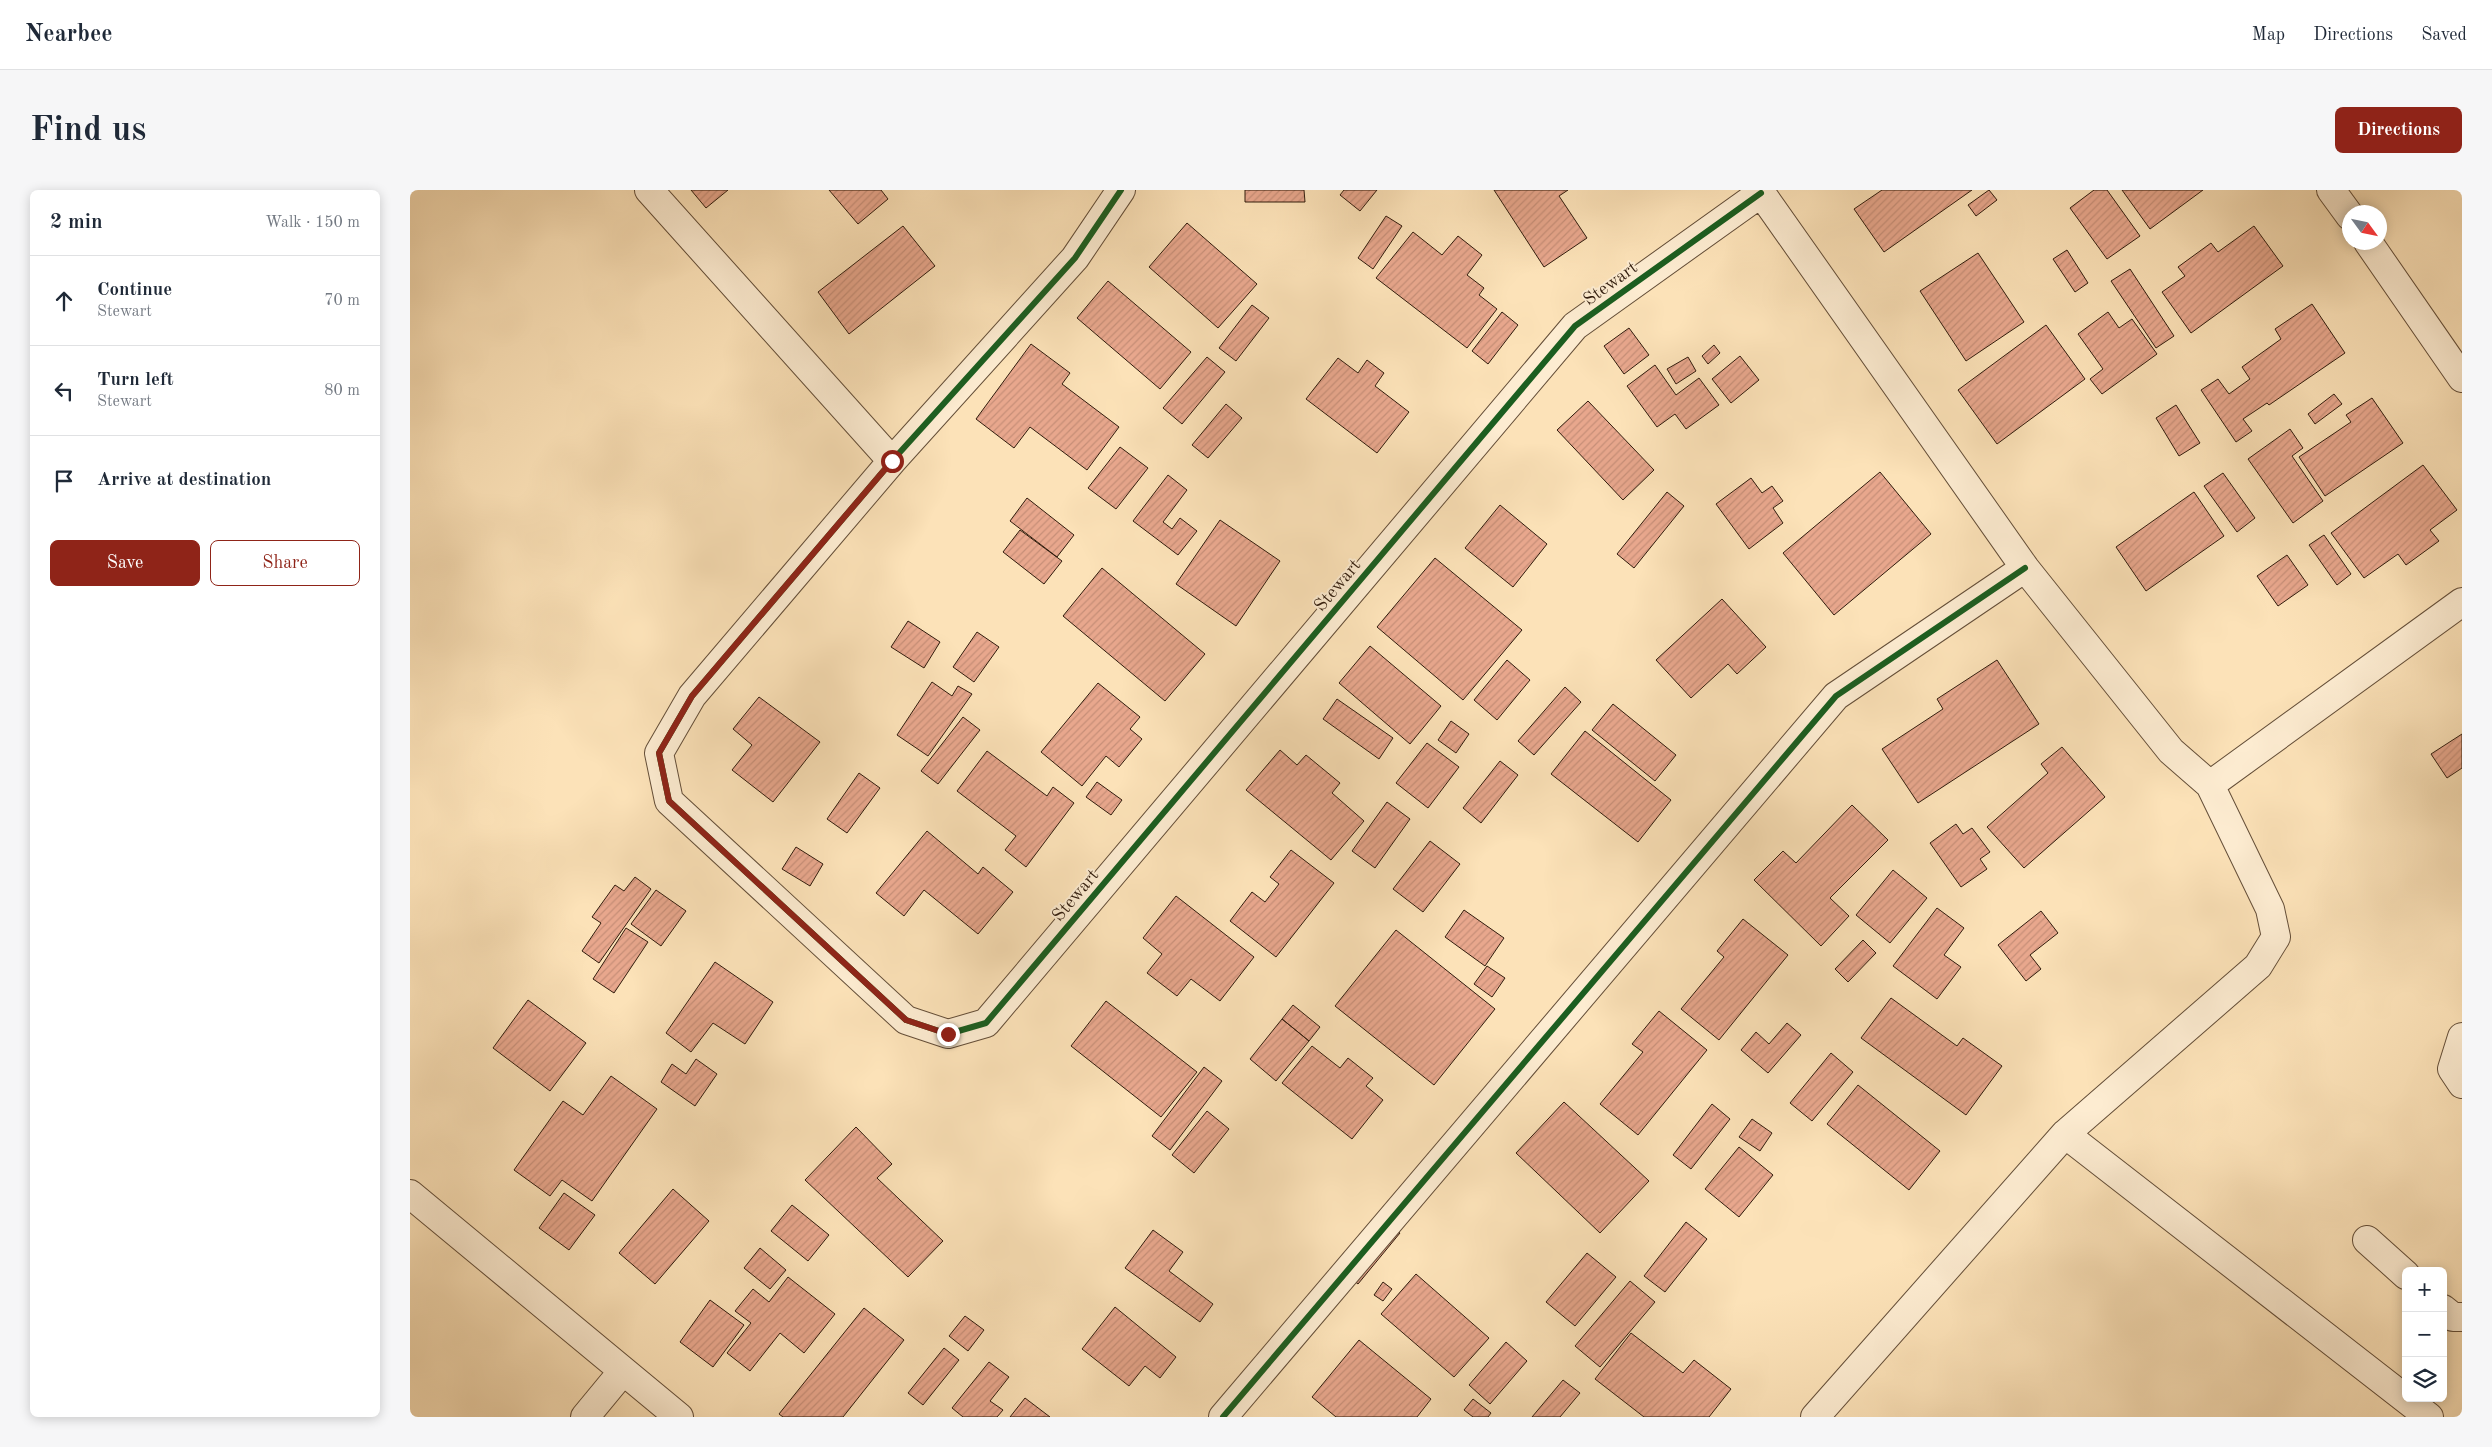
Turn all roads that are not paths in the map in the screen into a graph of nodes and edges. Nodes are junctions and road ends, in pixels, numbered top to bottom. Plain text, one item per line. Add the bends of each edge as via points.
1 (649, 190) edge
2 (1121, 190) edge
3 (2331, 190) edge
4 (1760, 192) edge
5 (2342, 205) edge
6 (2374, 250) edge
7 (2462, 378) edge
8 (892, 461) junction
9 (2025, 568) junction
10 (2462, 602) edge
11 (2210, 785) junction
12 (2462, 1037) edge
13 (2462, 1084) edge
14 (2064, 1134) junction
15 (410, 1194) edge
16 (2367, 1240) dead end
17 (2402, 1271) edge
18 (2447, 1312) edge
19 (2462, 1317) edge
20 (624, 1371) junction
21 (585, 1417) edge
22 (679, 1417) edge
23 (1223, 1417) edge
24 (1815, 1417) edge
25 (2429, 1417) edge

1 - 8 street
2 - 8 street, Stewart via 1075,258
3 - 5 street
4 - 8 street, Stewart via 1575,326 986,1023 948,1034 906,1020 669,801 659,753 692,696
4 - 9 street
6 - 7 street
9 - 11 street via 2171,752
9 - 23 street via 1836,696
10 - 11 street
11 - 14 street via 2270,909 2276,937 2258,966
12 - 13 street via 2452,1069
14 - 24 street
14 - 25 street
15 - 20 street
16 - 17 street
18 - 19 street via 2453,1317
20 - 21 street
20 - 22 street

